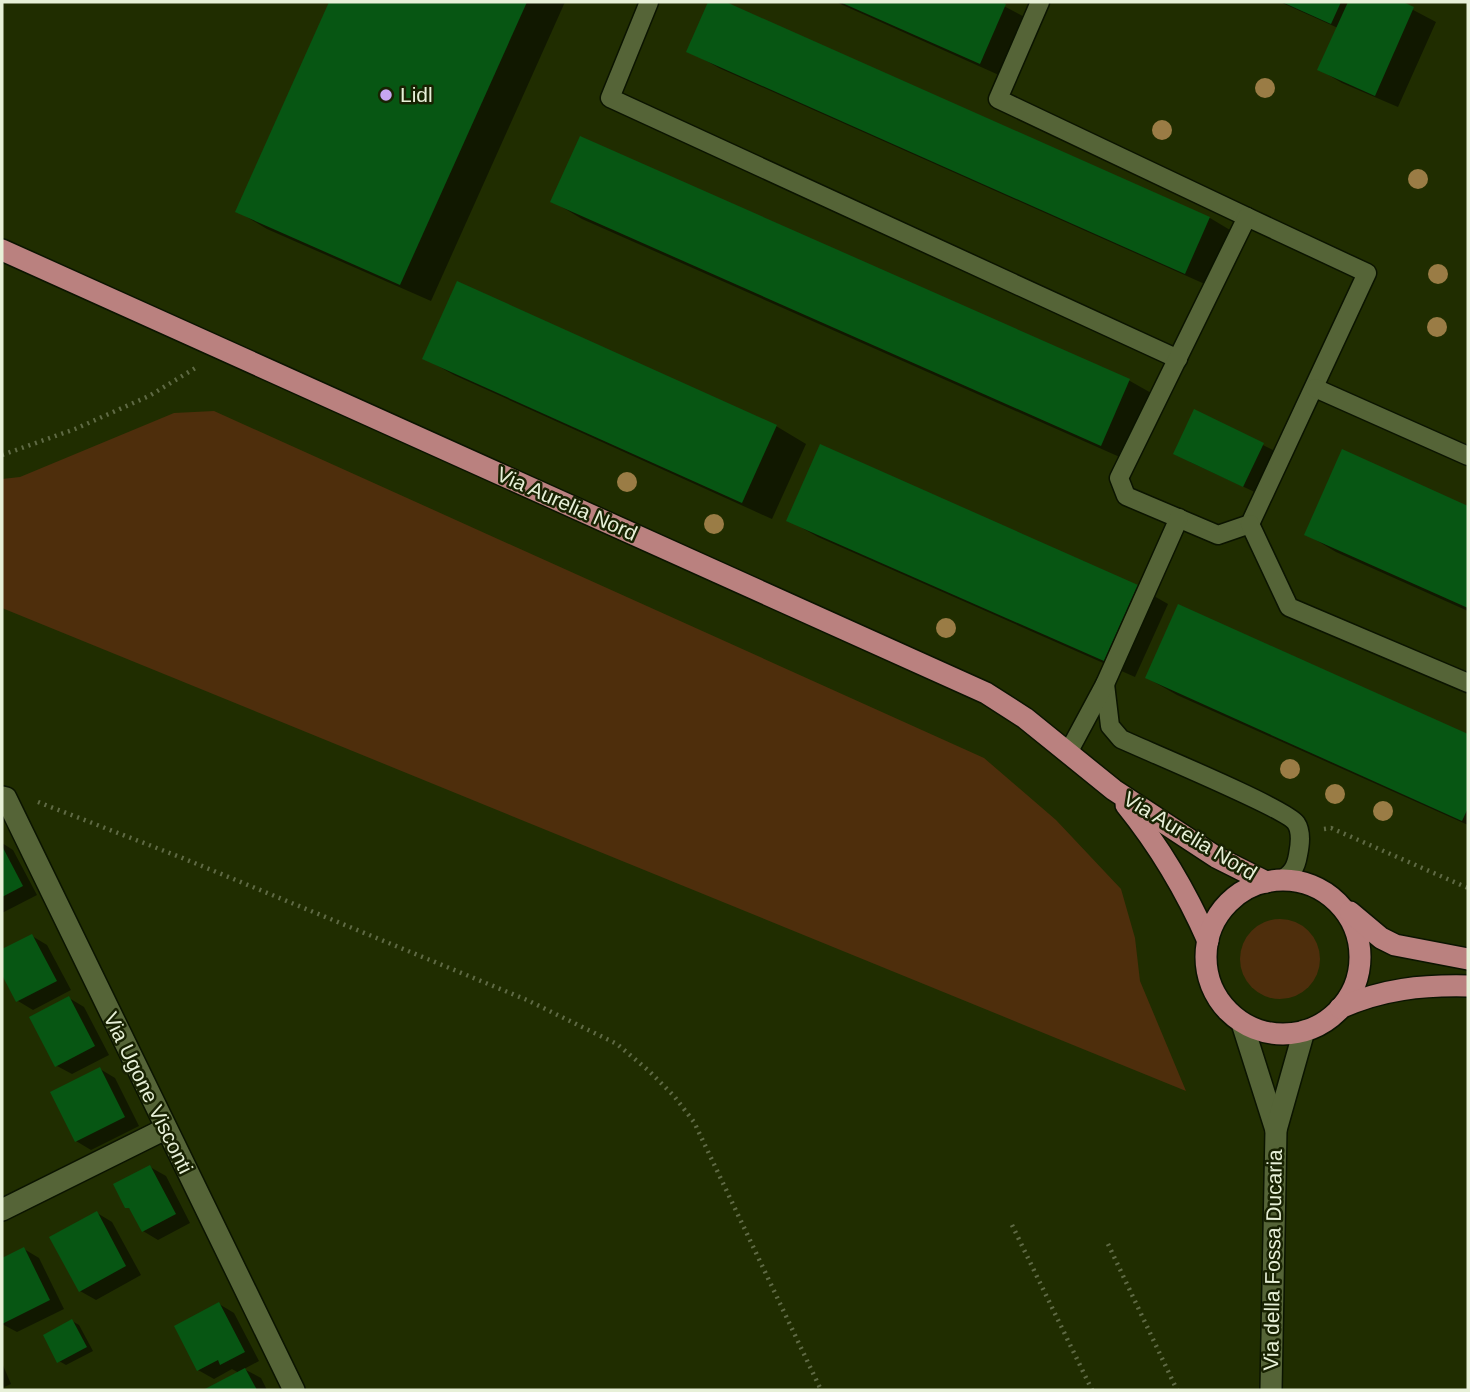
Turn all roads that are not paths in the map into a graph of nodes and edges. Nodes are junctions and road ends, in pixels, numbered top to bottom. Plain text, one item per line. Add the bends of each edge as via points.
1 (649, 2) edge
2 (1040, 2) edge
3 (1247, 217) junction
4 (2, 250) edge
5 (1178, 359) junction
6 (1315, 388) junction
7 (1468, 456) edge
8 (1179, 518) junction
9 (1251, 524) junction
10 (1468, 683) edge
11 (1105, 684) junction
12 (1069, 751) junction
13 (1114, 790) junction
14 (4, 797) edge
15 (1273, 881) junction
16 (1338, 902) junction
17 (1208, 940) junction
18 (1468, 959) edge
19 (1468, 986) edge
20 (1340, 1008) junction
21 (1242, 1023) junction
22 (1304, 1031) junction
23 (165, 1129) junction
24 (1276, 1129) junction
25 (2, 1210) edge
26 (294, 1390) edge
27 (1271, 1390) edge

1 - 5 lane via 610,98
2 - 3 lane via 998,99
3 - 5 lane
3 - 6 lane via 1367,273
4 - 12 main road, Via Aurelia Nord via 986,693
5 - 8 lane via 1119,478 1126,496
6 - 7 lane
6 - 9 lane
8 - 9 lane via 1218,535
8 - 11 lane
9 - 10 lane via 1289,607
11 - 12 lane
11 - 15 lane via 1110,726 1121,739 1291,817 1297,824 1296,864 1292,872
12 - 13 main road, Via Aurelia Nord
13 - 15 main road, Via Aurelia Nord via 1216,857
13 - 17 main road, Via Aurelia Nord via 1155,840
14 - 23 street, Via Ugone Visconti
15 - 16 main road via 1310,885
15 - 17 main road via 1252,886 1228,903
16 - 18 main road via 1395,945
16 - 20 main road via 1353,925 1360,949 1353,985
17 - 21 main road via 1212,987 1219,1001
19 - 20 main road via 1411,986
20 - 22 main road
21 - 22 main road via 1263,1032
21 - 24 street, Via della Fossa Ducaria
22 - 24 street, Via della Fossa Ducaria
23 - 25 street
23 - 26 street, Via Ugone Visconti
24 - 27 street, Via della Fossa Ducaria

